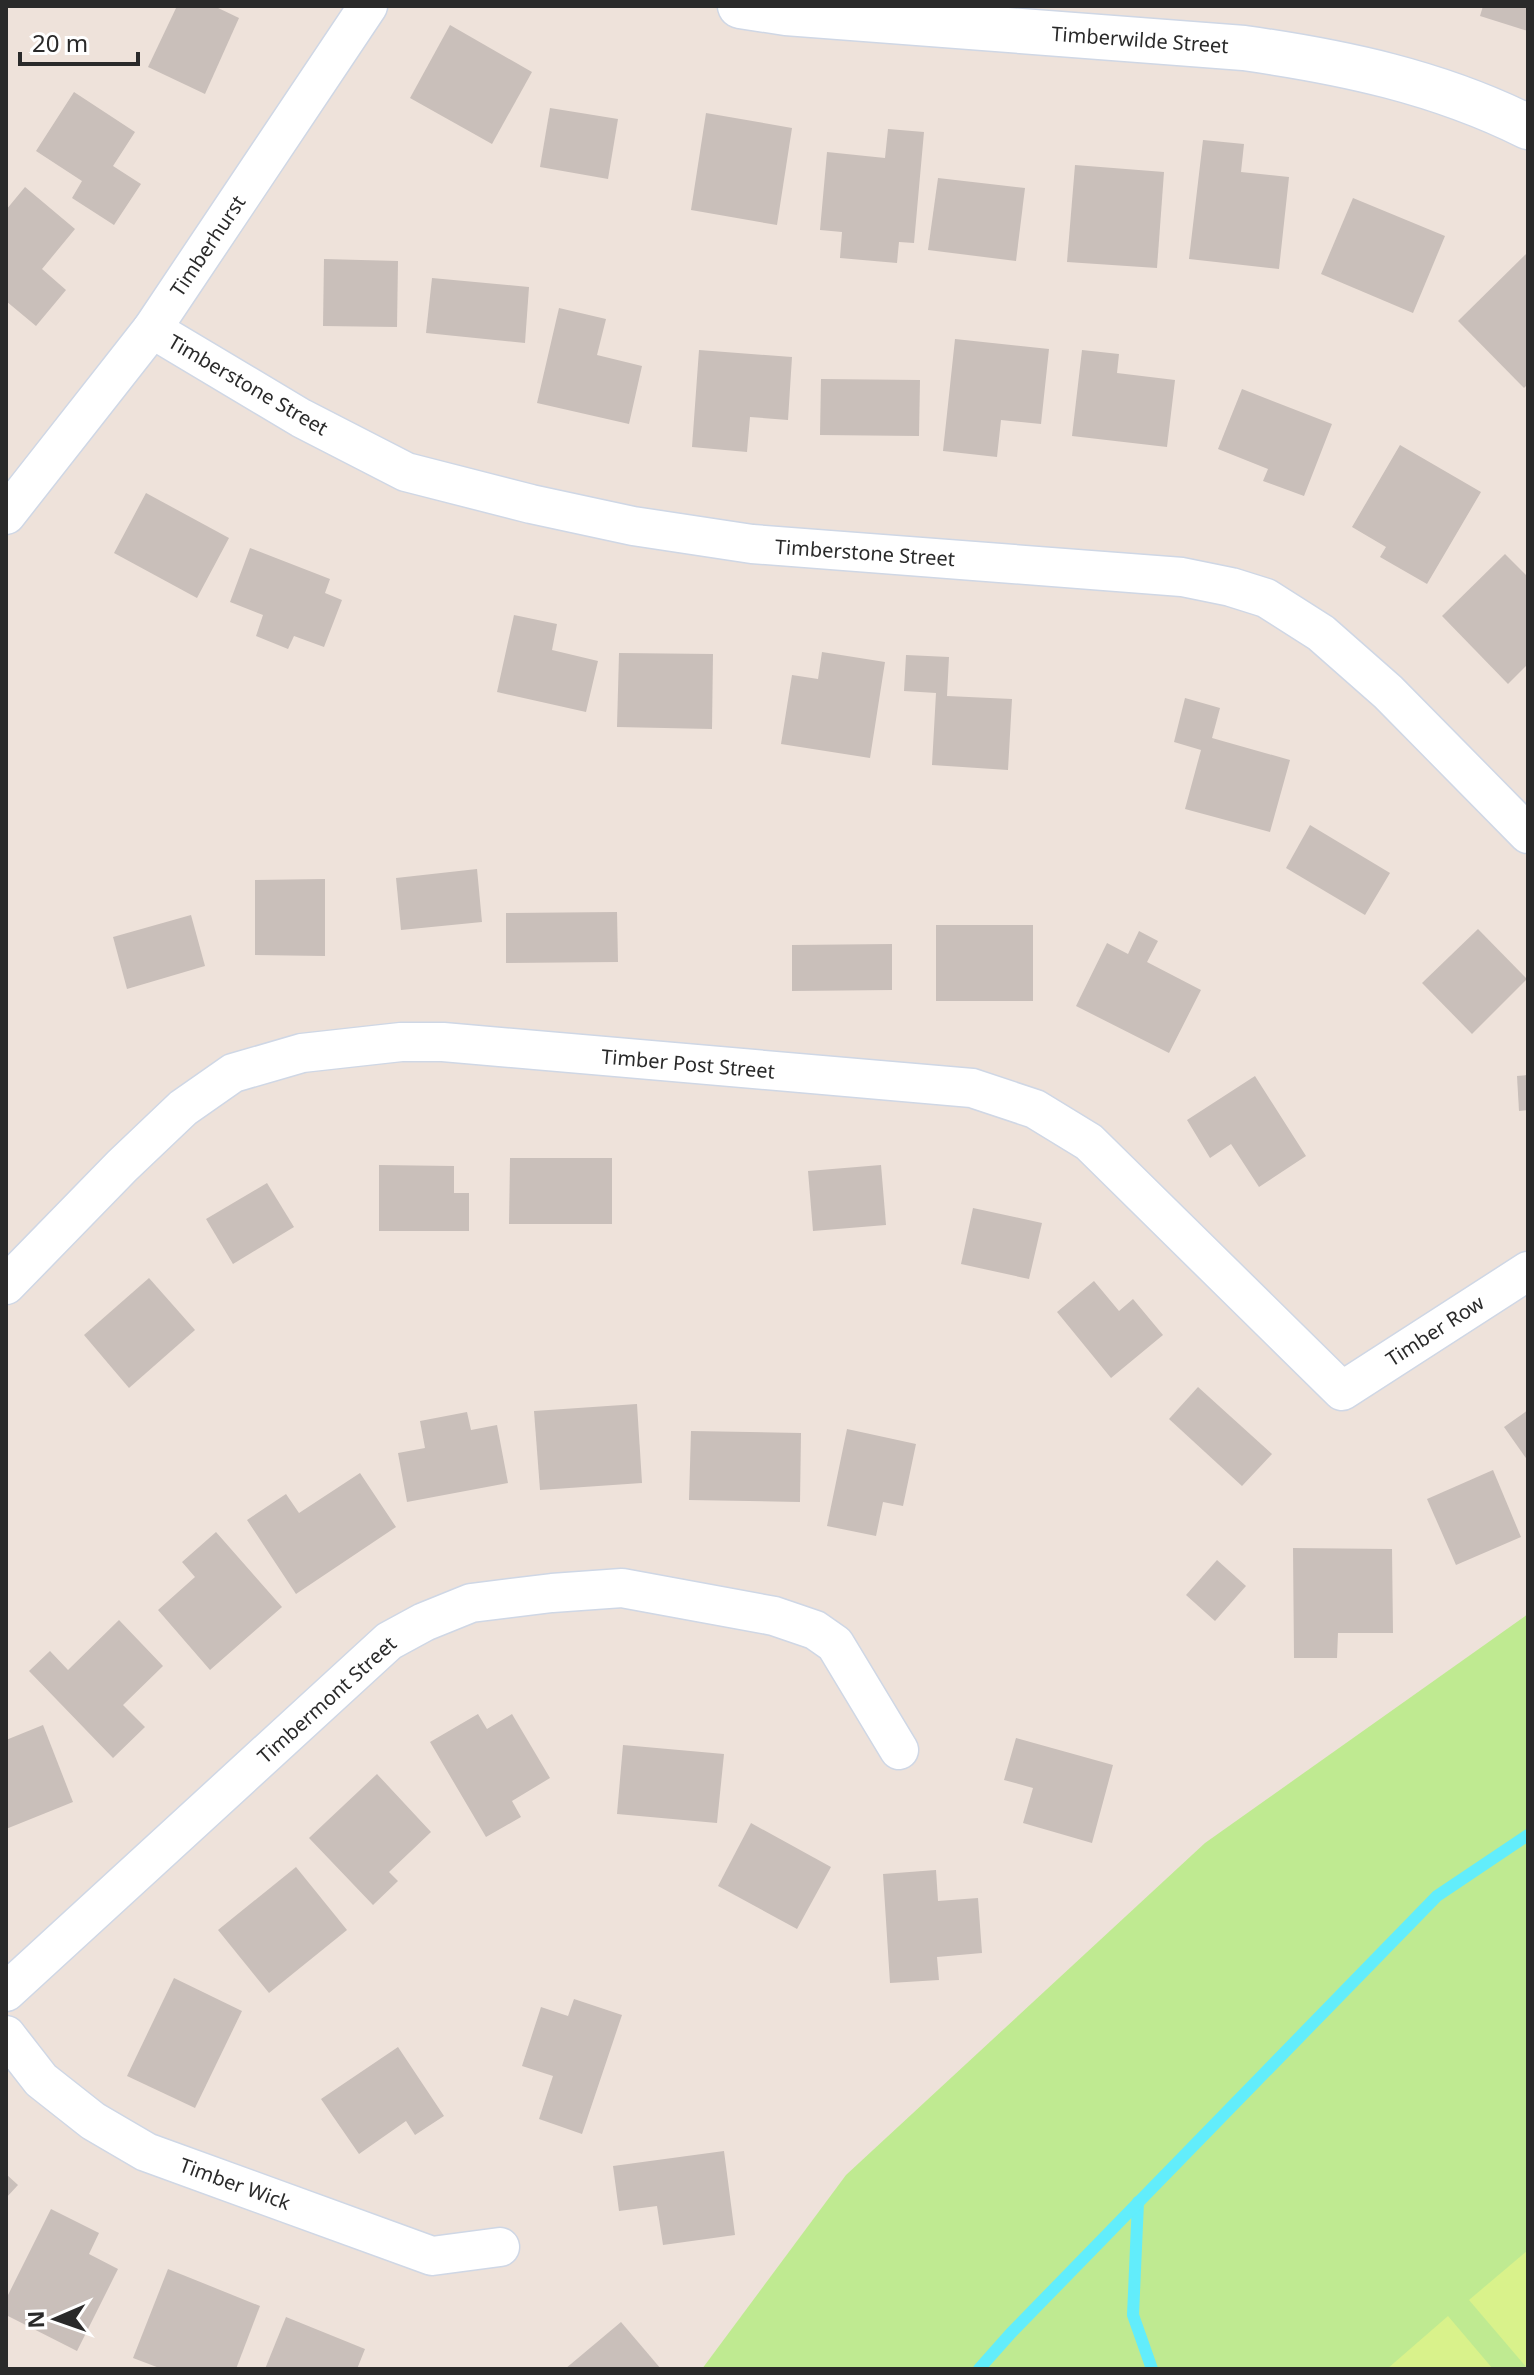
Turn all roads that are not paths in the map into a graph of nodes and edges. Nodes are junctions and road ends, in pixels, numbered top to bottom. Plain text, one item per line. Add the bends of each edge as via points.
1 (368, 6) edge
2 (740, 6) edge
3 (1528, 127) edge
4 (152, 329) junction
5 (6, 515) edge
6 (1528, 834) edge
7 (1528, 1271) edge
8 (6, 1285) edge
9 (1342, 1391) joint
10 (899, 1750) dead end
11 (6, 1992) edge
12 (6, 2035) edge
13 (500, 2247) dead end

1 - 4 street, Timberhurst
2 - 3 street, Timberwilde Street via 1244,48 1319,59 1465,98
4 - 5 street, Timberhurst
4 - 6 street, Timberstone Street via 301,418 406,472 531,504 752,544 1182,577 1266,598 1321,633 1388,692
7 - 9 street, Timber Row
8 - 9 street, Timber Post Street via 183,1108 233,1073 302,1053 443,1042 972,1088 1035,1109 1089,1142
10 - 11 street, Timbermont Street via 835,1644 801,1625 622,1588 471,1603 389,1641
12 - 13 street, Timber Wick via 41,2080 93,2121 146,2152 432,2256

